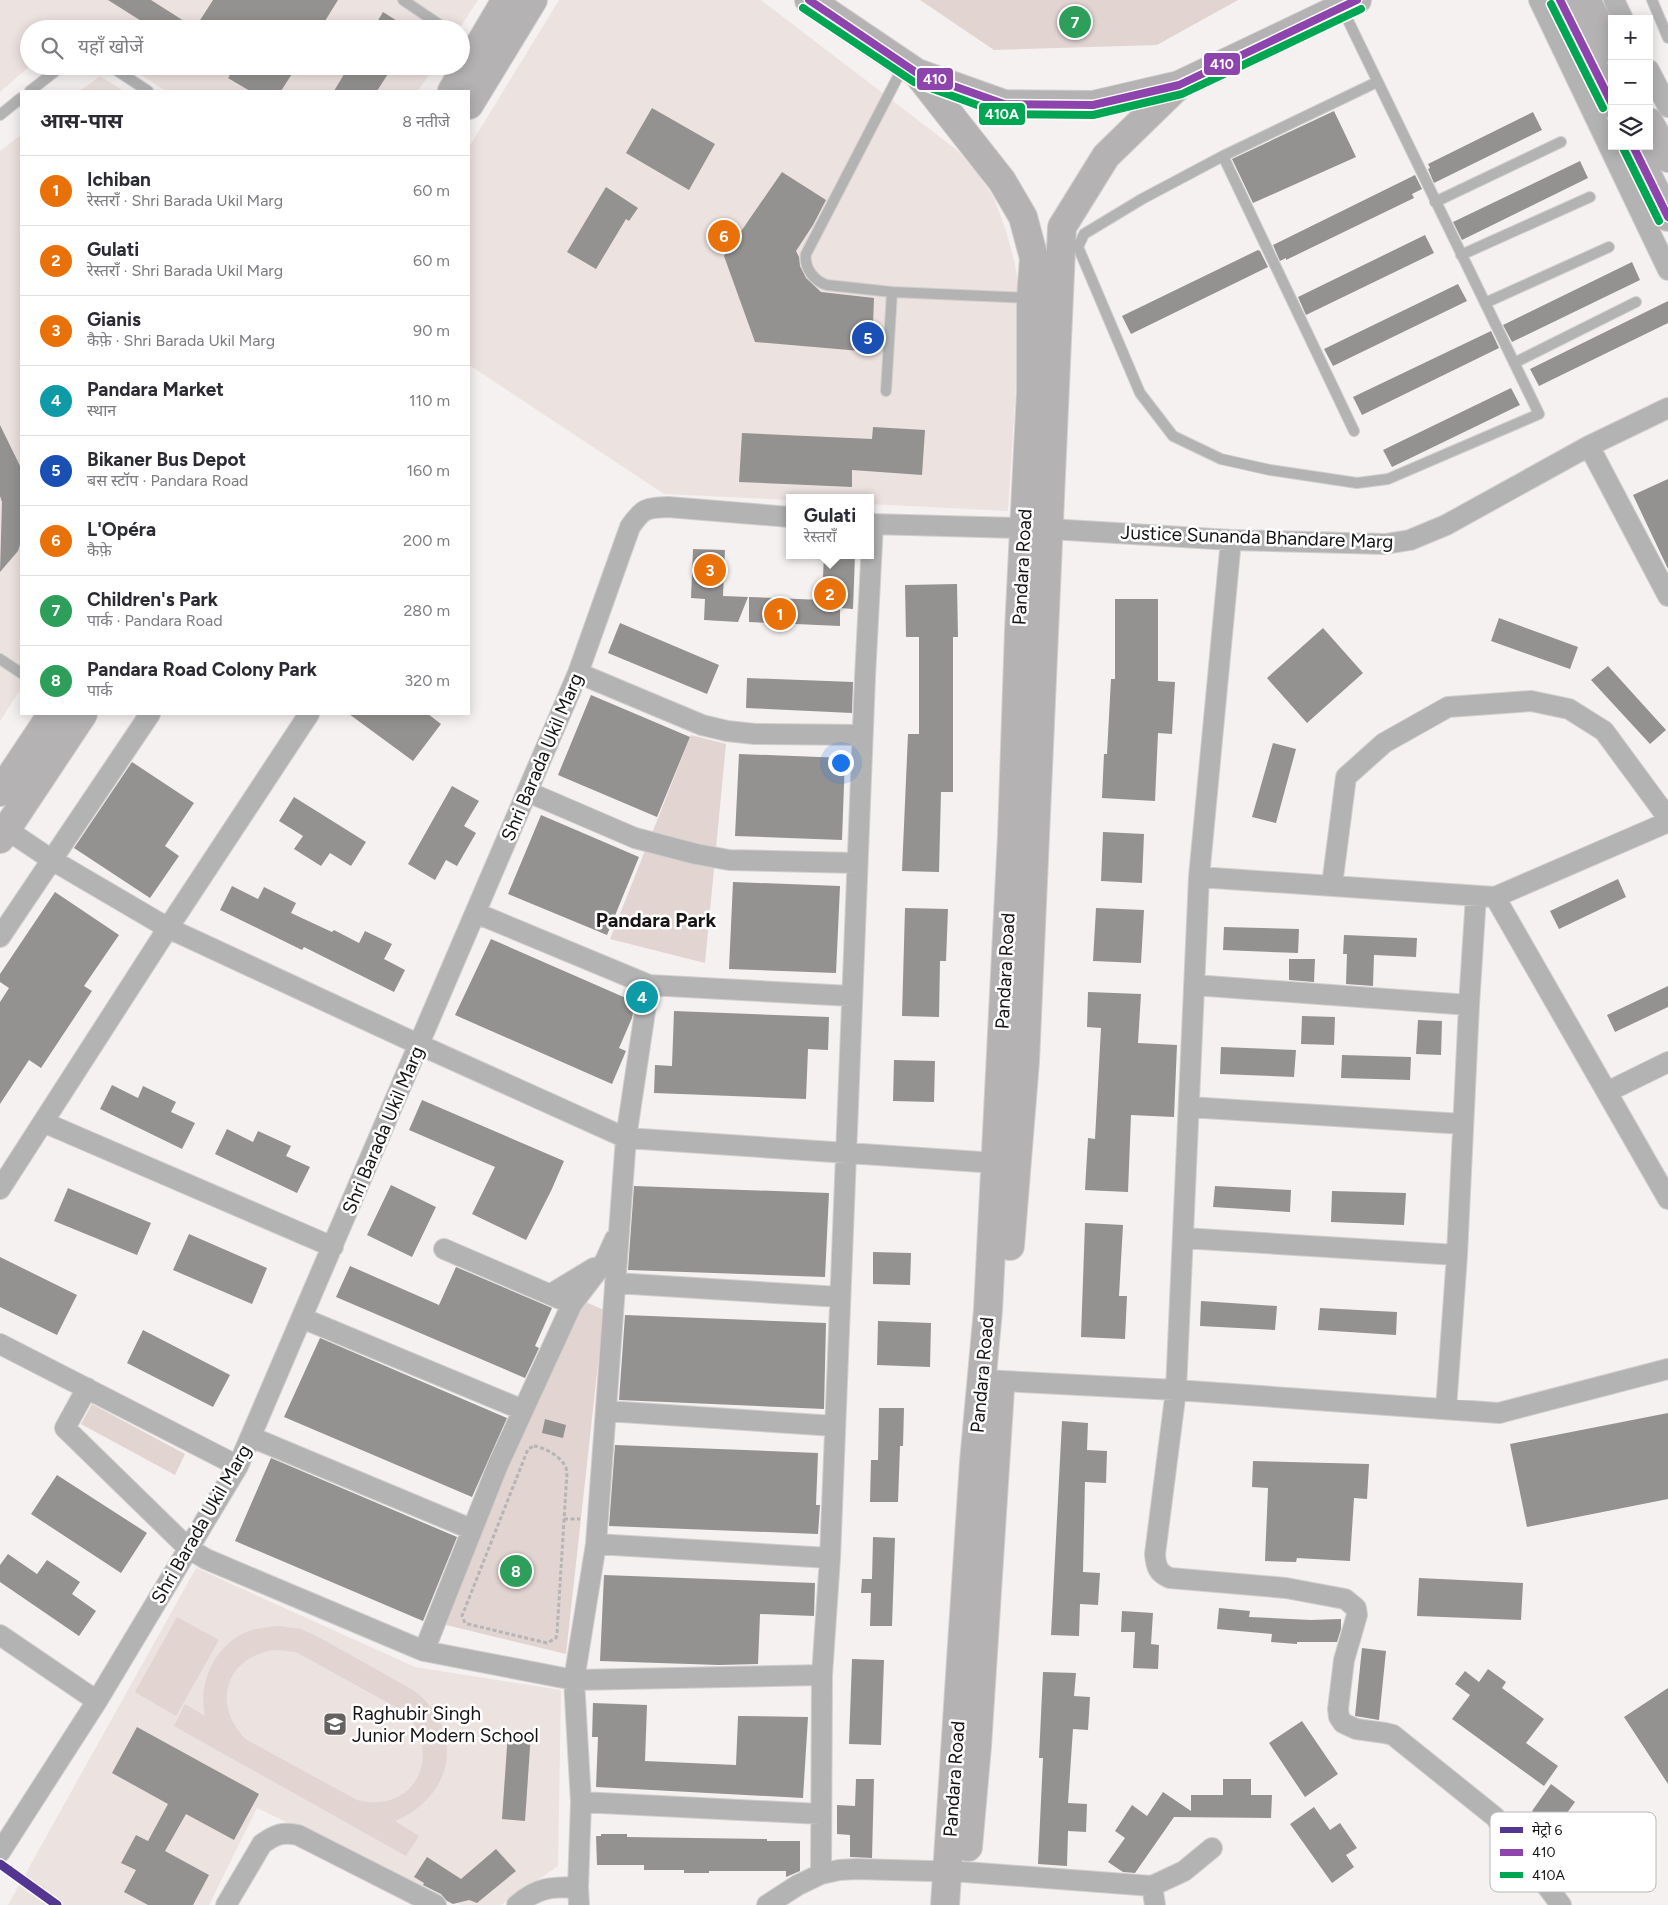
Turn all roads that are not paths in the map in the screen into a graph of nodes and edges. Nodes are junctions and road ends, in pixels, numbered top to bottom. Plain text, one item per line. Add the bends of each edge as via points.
1 (403, 0) edge
2 (506, 0) edge
3 (533, 0) edge
4 (809, 0) edge
5 (1539, 0) edge
6 (1560, 0) edge
7 (1586, 0) edge
8 (1614, 0) edge
9 (1652, 0) edge
10 (1349, 3) edge
11 (1621, 15) edge
12 (433, 20) edge
13 (1668, 38) edge
14 (1608, 41) edge
15 (470, 53) edge
16 (910, 68) junction
17 (50, 75) edge
18 (124, 75) edge
19 (460, 75) edge
20 (1653, 78) edge
21 (1378, 82) junction
22 (1179, 85) junction
23 (31, 90) edge
24 (146, 90) edge
25 (452, 90) edge
26 (1608, 96) edge
27 (20, 99) edge
28 (470, 103) edge
29 (1668, 107) edge
30 (0, 115) edge
31 (1653, 130) edge
32 (1560, 142) dead end
33 (1635, 150) edge
34 (1223, 156) junction
35 (1668, 158) edge
36 (1590, 196) dead end
37 (1435, 202) junction
38 (1668, 217) edge
39 (1609, 247) dead end
40 (1461, 255) junction
41 (1668, 270) edge
42 (892, 292) junction
43 (1031, 298) junction
44 (1636, 302) dead end
45 (1485, 303) junction
46 (1514, 363) junction
47 (886, 391) dead end
48 (1668, 408) edge
49 (1354, 431) dead end
50 (1588, 446) junction
51 (786, 517) edge
52 (874, 524) edge
53 (1037, 529) junction
54 (1231, 540) junction
55 (870, 559) edge
56 (1668, 596) edge
57 (0, 659) edge
58 (20, 672) edge
59 (578, 673) junction
60 (51, 715) edge
61 (81, 715) edge
62 (149, 715) edge
63 (308, 715) edge
64 (862, 735) junction
65 (0, 792) edge
66 (528, 792) junction
67 (1668, 818) edge
68 (1668, 822) edge
69 (3, 834) edge
70 (52, 860) junction
71 (857, 863) junction
72 (1199, 877) junction
73 (1332, 885) junction
74 (1485, 896) junction
75 (476, 914) junction
76 (168, 928) junction
77 (0, 937) edge
78 (649, 985) junction
79 (1194, 985) junction
80 (851, 996) junction
81 (1469, 1005) junction
82 (420, 1045) junction
83 (1668, 1062) edge
84 (1607, 1092) junction
85 (1188, 1107) junction
86 (43, 1122) junction
87 (1463, 1124) junction
88 (626, 1138) junction
89 (845, 1154) junction
90 (996, 1163) junction
91 (0, 1189) edge
92 (1668, 1199) edge
93 (619, 1230) junction
94 (1183, 1238) junction
95 (333, 1247) junction
96 (444, 1249) dead end
97 (1457, 1256) junction
98 (605, 1261) junction
99 (615, 1283) junction
100 (550, 1294) junction
101 (840, 1298) junction
102 (572, 1304) junction
103 (302, 1318) junction
104 (0, 1344) edge
105 (1668, 1369) edge
106 (991, 1380) junction
107 (87, 1388) junction
108 (1176, 1390) junction
109 (1446, 1409) junction
110 (523, 1410) junction
111 (606, 1412) junction
112 (835, 1426) junction
113 (251, 1437) junction
114 (238, 1466) junction
115 (471, 1529) junction
116 (596, 1544) junction
117 (188, 1548) junction
118 (830, 1558) junction
119 (0, 1635) edge
120 (424, 1651) junction
121 (822, 1675) junction
122 (574, 1680) junction
123 (97, 1700) junction
124 (582, 1802) junction
125 (1490, 1812) edge
126 (821, 1814) junction
127 (1212, 1848) dead end
128 (0, 1852) edge
129 (956, 1872) junction
130 (821, 1874) junction
131 (1552, 1892) edge
132 (578, 1896) edge
133 (1154, 1896) edge
134 (226, 1905) edge
135 (436, 1905) edge
136 (517, 1905) edge
137 (767, 1905) edge
138 (945, 1905) edge
139 (963, 1905) edge
140 (1561, 1905) edge

1 - 12 lane
2 - 15 main road
3 - 28 main road
4 - 16 main road
5 - 41 street
6 - 26 main road
7 - 14 main road
8 - 11 street
9 - 13 lane
10 - 21 lane
10 - 22 main road
16 - 22 main road via 1004,104 1093,105
16 - 42 lane via 805,258 811,274 821,284
16 - 43 main road, Pandara Road via 1002,181 1023,217 1034,258
17 - 23 lane
18 - 24 lane
19 - 25 main road
20 - 29 street
21 - 34 lane
21 - 37 lane
22 - 53 main road, Pandara Road via 1106,156 1062,227 1054,442
27 - 30 lane
31 - 35 main road
32 - 37 lane
33 - 38 main road
34 - 46 lane via 1084,234 1078,247 1140,393 1173,436 1221,459 1270,470 1358,484 1388,479 1539,414
34 - 49 lane
36 - 40 lane
37 - 40 lane
39 - 45 lane
40 - 45 lane
42 - 43 lane
42 - 47 lane
43 - 53 main road, Pandara Road
44 - 46 lane
45 - 46 lane
48 - 50 street, Justice Sunanda Bhandare Marg
50 - 54 street, Justice Sunanda Bhandare Marg via 1446,525 1410,540 1385,544
50 - 56 street
51 - 59 street, Shri Barada Ukil Marg via 668,507 650,508 639,513 630,527
52 - 53 street
53 - 54 street, Justice Sunanda Bhandare Marg
53 - 90 main road, Pandara Road via 1012,836
53 - 106 main road, Pandara Road via 1025,1061
54 - 72 street
55 - 64 street
57 - 58 lane
59 - 64 street via 702,725 727,731
59 - 66 street, Shri Barada Ukil Marg
60 - 65 main road
61 - 69 main road
62 - 70 street
63 - 76 street
64 - 71 street
66 - 71 street via 635,838 696,854 729,860
66 - 75 street, Shri Barada Ukil Marg
67 - 73 street via 1604,730 1569,709 1531,701 1448,707 1384,743 1346,777
68 - 74 street
69 - 70 street
70 - 76 street
70 - 77 street
71 - 80 street
72 - 73 street
72 - 79 street
73 - 74 street
74 - 81 street
74 - 84 street
75 - 78 street
75 - 82 street, Shri Barada Ukil Marg
76 - 82 street
76 - 86 street
78 - 80 street
78 - 88 street
79 - 81 street
79 - 85 street
80 - 89 street
81 - 87 street
82 - 88 street
82 - 95 street, Shri Barada Ukil Marg
83 - 84 street
84 - 92 street
85 - 87 street
85 - 94 street
86 - 91 street
86 - 95 street
87 - 97 street
88 - 89 street
88 - 93 street
89 - 90 street
89 - 101 street
90 - 106 main road, Pandara Road via 988,1310
93 - 98 street
93 - 99 street
94 - 97 street
94 - 108 street
95 - 103 street, Shri Barada Ukil Marg
96 - 100 street
97 - 109 street
98 - 100 street
98 - 102 street
99 - 101 street
99 - 111 street
100 - 102 street
101 - 112 street
102 - 110 street
103 - 110 street
103 - 113 street, Shri Barada Ukil Marg
104 - 107 street
105 - 109 street via 1499,1413
106 - 108 street
106 - 129 main road, Pandara Road via 977,1746
107 - 114 street
107 - 117 street via 65,1428
108 - 109 street
108 - 125 street via 1155,1554 1160,1574 1170,1578 1286,1588 1345,1599 1356,1608 1357,1615 1344,1660 1338,1709 1343,1723 1356,1729 1393,1735
110 - 115 street
111 - 112 street
111 - 116 street
112 - 118 street
113 - 114 street, Shri Barada Ukil Marg
113 - 115 street
114 - 117 street, Shri Barada Ukil Marg
115 - 120 street
116 - 118 street
116 - 122 street
117 - 120 street via 206,1559
117 - 123 street, Shri Barada Ukil Marg
118 - 121 street
119 - 123 street
120 - 122 street
121 - 122 street
121 - 126 street
122 - 124 street
123 - 128 street, Shri Barada Ukil Marg
124 - 126 street
124 - 132 street
126 - 130 street
127 - 133 street
129 - 130 street via 856,1869
129 - 133 street
129 - 138 main road, Pandara Road
129 - 139 main road, Pandara Road
130 - 137 street
131 - 140 street
132 - 136 street via 555,1887 529,1894
134 - 135 street via 262,1844 284,1832 298,1835

